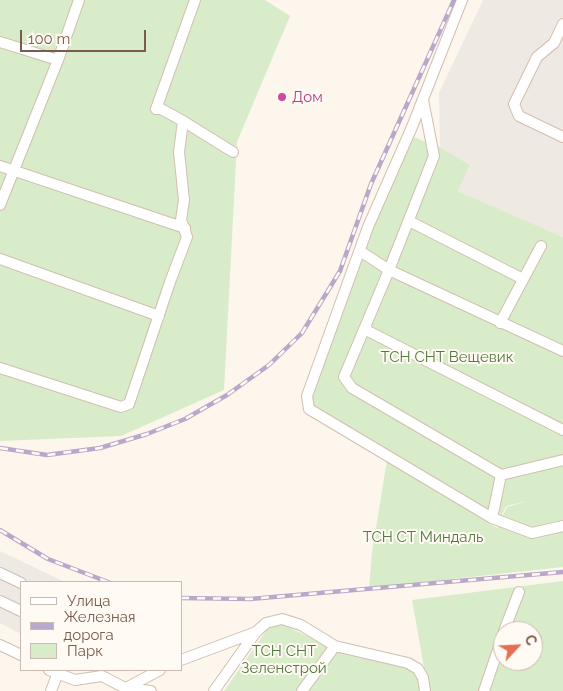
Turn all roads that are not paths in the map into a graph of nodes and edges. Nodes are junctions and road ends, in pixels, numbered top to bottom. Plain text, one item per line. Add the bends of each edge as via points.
1 (79, 0) edge
2 (195, 0) edge
3 (462, 0) edge
4 (563, 24) edge
5 (0, 42) edge
6 (58, 60) junction
7 (423, 100) junction
8 (183, 121) junction
9 (563, 137) edge
10 (234, 152) dead end
11 (0, 166) edge
12 (13, 169) junction
13 (0, 204) edge
14 (409, 221) junction
15 (185, 228) junction
16 (542, 246) dead end
17 (360, 251) junction
18 (0, 258) edge
19 (389, 270) junction
20 (523, 279) junction
21 (159, 316) junction
22 (500, 323) junction
23 (364, 330) junction
24 (563, 351) edge
25 (0, 368) edge
26 (563, 430) edge
27 (563, 460) edge
28 (501, 475) junction
29 (492, 518) junction
30 (563, 526) edge
31 (0, 573) edge
32 (20, 583) edge
33 (519, 592) dead end
34 (0, 601) edge
35 (20, 611) edge
36 (508, 621) edge
37 (256, 632) junction
38 (0, 645) edge
39 (335, 646) junction
40 (20, 655) edge
41 (182, 660) edge
42 (493, 665) edge
43 (158, 671) edge
44 (53, 672) edge
45 (122, 690) edge
46 (51, 691) edge
47 (151, 691) edge
48 (214, 691) edge
49 (302, 691) edge
50 (425, 691) edge
51 (484, 691) edge

1 - 6 street
2 - 8 street via 156,109
3 - 7 street
4 - 9 street via 554,42 537,57 514,104 519,116
5 - 6 street
6 - 12 street
7 - 14 street via 434,156
7 - 17 street
8 - 10 street
8 - 15 street via 179,152 184,200 181,220
11 - 12 street
12 - 13 street
12 - 15 street
14 - 19 street
14 - 20 street
15 - 21 street via 187,237
16 - 20 street
17 - 19 street
17 - 29 street via 307,396 309,408
18 - 21 street
19 - 22 street
19 - 23 street
20 - 22 street
21 - 25 street via 129,404 121,407
22 - 24 street
23 - 26 street
23 - 28 street via 344,377 352,388
27 - 28 street
28 - 29 street
29 - 30 street via 532,533
31 - 32 street
33 - 36 street
34 - 35 street
37 - 39 street via 266,622 282,618
37 - 41 street
37 - 48 street
38 - 40 street
39 - 49 street
39 - 50 street via 408,663 418,669
42 - 51 street
43 - 45 street
44 - 45 street via 75,680 102,676
44 - 46 street
45 - 47 street

